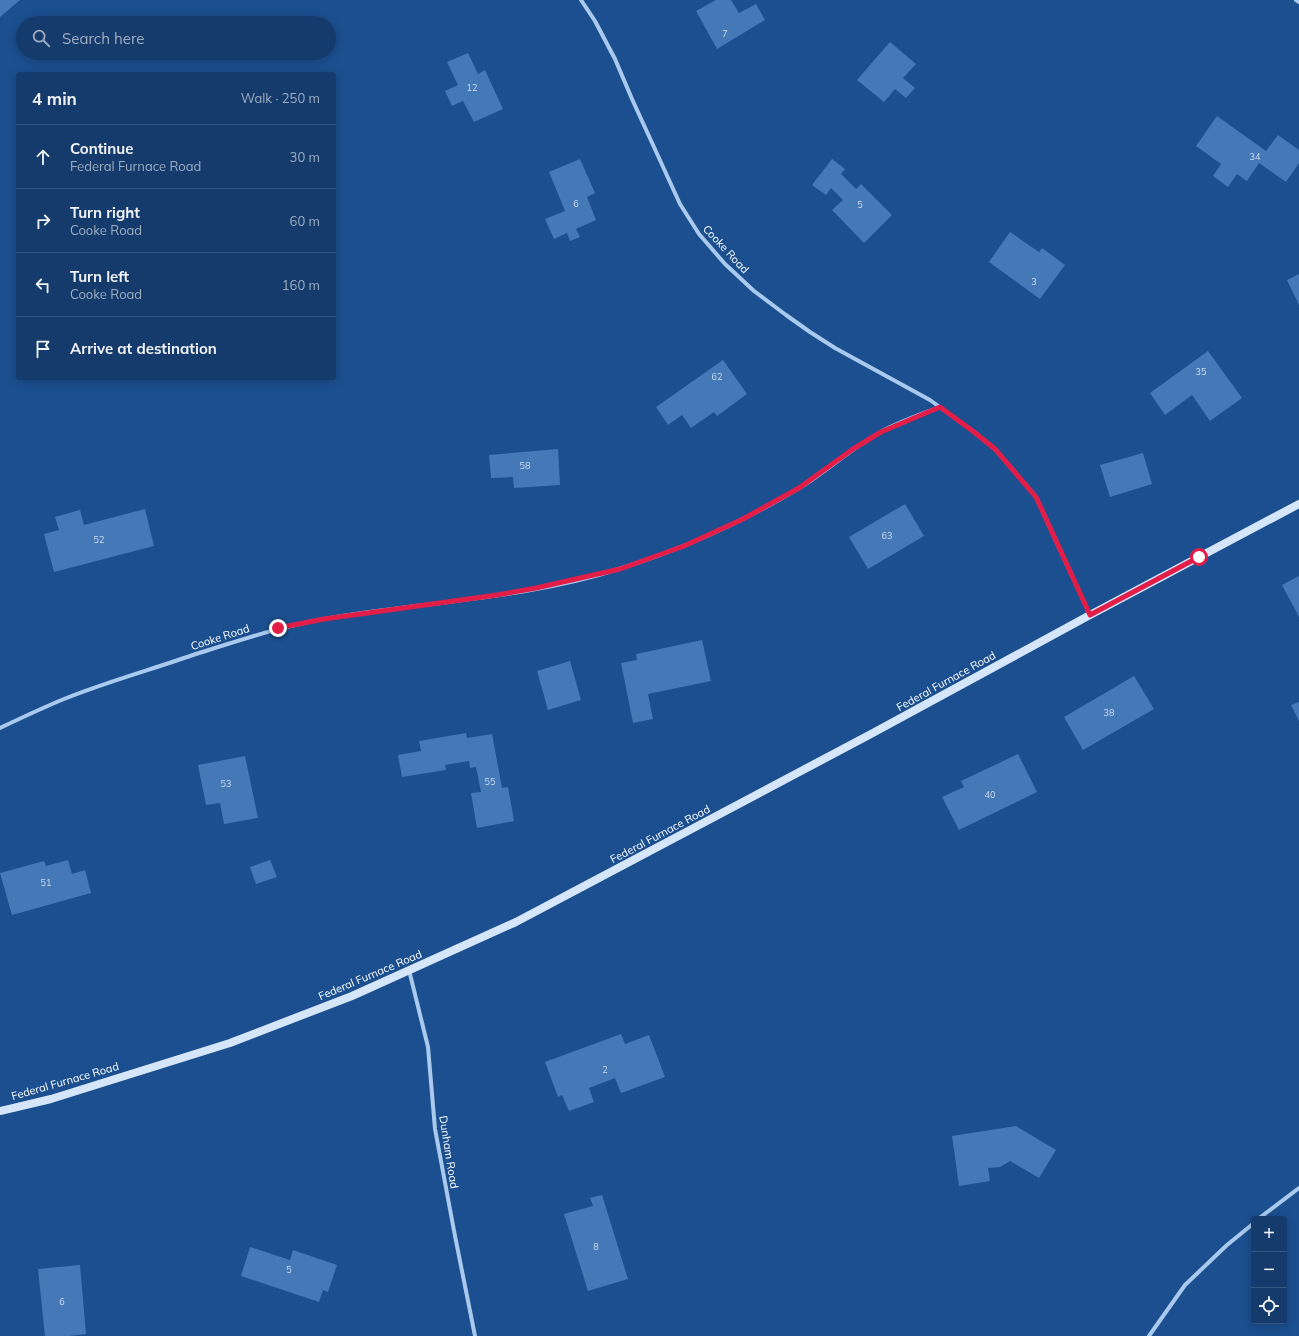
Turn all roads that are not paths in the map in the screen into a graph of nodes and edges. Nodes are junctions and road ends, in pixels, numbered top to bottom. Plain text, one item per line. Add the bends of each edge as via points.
1 (581, 0) edge
2 (1296, 0) edge
3 (1299, 2) edge
4 (940, 407) junction
5 (1299, 504) edge
6 (1090, 615) junction
7 (0, 728) edge
8 (409, 970) junction
9 (0, 1111) edge
10 (1299, 1188) edge
11 (1262, 1216) edge
12 (1251, 1225) edge
13 (475, 1336) edge
14 (1149, 1336) edge

1 - 4 street, Cooke Road via 615,59 680,204 699,234 725,264 754,291 810,332
2 - 3 street
4 - 6 street, Cooke Road via 995,449 1036,497
4 - 7 street, Cooke Road via 881,432 771,504 714,533 652,558 599,574 536,588 278,628 106,683
5 - 6 main road, Federal Furnace Road
6 - 8 main road, Federal Furnace Road via 516,922
8 - 9 main road, Federal Furnace Road via 352,996 230,1043 50,1099
8 - 13 street, Dunham Road via 428,1047 435,1129
10 - 11 street
12 - 14 street via 1185,1285

